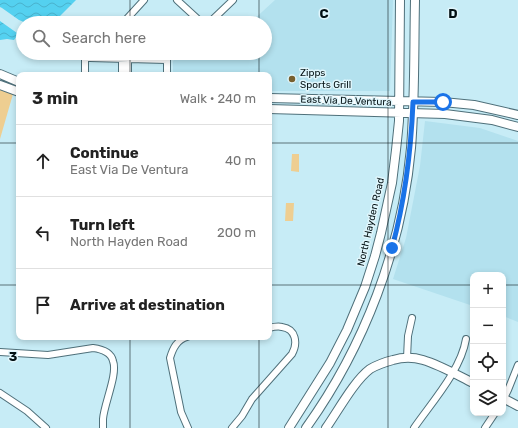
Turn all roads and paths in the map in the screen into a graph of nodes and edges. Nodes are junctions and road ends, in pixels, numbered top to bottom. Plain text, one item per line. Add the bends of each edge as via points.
1 (144, 0) edge
2 (177, 0) edge
3 (233, 0) edge
4 (400, 0) edge
5 (415, 0) edge
6 (129, 16) edge
7 (194, 16) edge
8 (216, 16) edge
9 (85, 60) edge
10 (125, 60) edge
11 (125, 60) edge
12 (167, 60) edge
13 (85, 72) edge
14 (123, 72) edge
15 (127, 72) edge
16 (167, 72) edge
17 (0, 74) edge
18 (16, 81) edge
19 (0, 85) edge
20 (16, 91) edge
21 (272, 98) edge
22 (399, 101) junction
23 (413, 102) junction
24 (272, 109) edge
25 (399, 112) junction
26 (412, 112) junction
27 (518, 115) edge
28 (518, 127) edge
29 (412, 318) dead end
30 (272, 328) edge
31 (466, 339) dead end
32 (180, 340) edge
33 (0, 352) edge
34 (407, 358) junction
35 (518, 365) edge
36 (453, 373) junction
37 (470, 382) edge
38 (0, 393) edge
39 (506, 394) edge
40 (506, 400) edge
41 (518, 406) edge
42 (493, 416) edge
43 (46, 428) edge
44 (103, 428) edge
45 (188, 428) edge
46 (232, 428) edge
47 (289, 428) edge
48 (306, 428) edge
49 (326, 428) edge
50 (414, 428) edge
51 (484, 428) edge

1 - 6 street
2 - 7 street
3 - 8 street
4 - 22 main road, North Hayden Road
5 - 23 main road
9 - 13 street
10 - 14 street
11 - 15 street
12 - 16 street
17 - 18 main road
19 - 20 main road
21 - 22 main road, East Via De Ventura
22 - 23 main road, East Via De Ventura
22 - 25 main road, North Hayden Road
23 - 26 main road
23 - 27 main road, East Via De Ventura via 474,105
24 - 25 main road, East Via De Ventura
25 - 26 main road, East Via De Ventura
25 - 47 main road, North Hayden Road via 390,194 368,276 355,311 332,358
26 - 28 main road, East Via De Ventura via 460,115
26 - 48 main road via 403,201 380,287 350,356 325,401
29 - 34 street
30 - 46 street via 281,326 288,329 294,335 296,348 252,399
31 - 36 street via 464,350
32 - 45 street via 172,350 170,358 181,412
33 - 44 street via 48,355 93,348 101,349 108,354 115,369
34 - 36 main road via 424,360
34 - 49 main road via 390,360 369,370
35 - 39 street
36 - 37 main road
36 - 50 street
38 - 43 street via 27,411
40 - 41 main road
42 - 51 street

